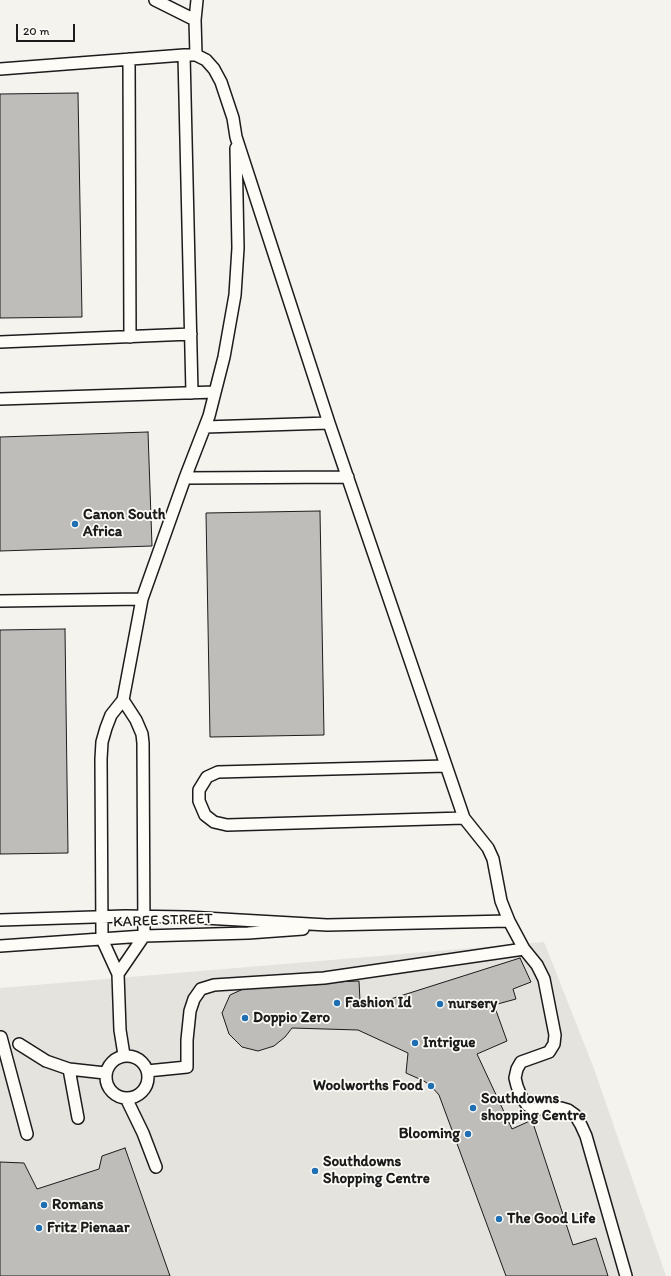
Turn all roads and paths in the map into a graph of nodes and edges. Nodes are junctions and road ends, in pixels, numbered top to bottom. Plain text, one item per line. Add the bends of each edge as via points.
1 (155, 0) edge
2 (197, 0) edge
3 (195, 20) junction
4 (184, 55) junction
5 (196, 55) junction
6 (129, 59) junction
7 (0, 69) edge
8 (236, 137) junction
9 (191, 334) junction
10 (130, 337) junction
11 (0, 342) edge
12 (215, 392) junction
13 (192, 393) junction
14 (0, 398) edge
15 (329, 423) junction
16 (205, 427) junction
17 (348, 477) junction
18 (185, 478) junction
19 (142, 599) junction
20 (0, 601) edge
21 (123, 700) junction
22 (446, 766) junction
23 (464, 818) junction
24 (144, 916) junction
25 (101, 917) junction
26 (0, 920) edge
27 (509, 921) junction
28 (328, 925) junction
29 (144, 936) junction
30 (102, 939) junction
31 (0, 946) edge
32 (524, 950) junction
33 (118, 974) junction
34 (1, 1037) dead end
35 (19, 1044) dead end
36 (124, 1055) junction
37 (69, 1069) junction
38 (147, 1071) junction
39 (106, 1073) junction
40 (126, 1098) junction
41 (78, 1118) dead end
42 (27, 1134) dead end
43 (156, 1167) dead end
44 (626, 1276) edge

1 - 3 lane
2 - 3 lane
3 - 5 lane
4 - 5 lane
4 - 6 lane
4 - 9 lane
5 - 8 lane via 206,60 221,82 233,118
6 - 7 lane
6 - 10 lane
8 - 12 lane via 238,248 235,296
8 - 15 lane
9 - 10 lane
9 - 13 lane
10 - 11 lane
12 - 13 lane
12 - 16 lane
13 - 14 lane
15 - 16 lane
15 - 17 lane
16 - 18 lane
17 - 18 lane
17 - 22 lane
18 - 19 lane
19 - 20 lane
19 - 21 lane
21 - 24 lane via 136,720 143,743
21 - 25 lane via 111,715 102,742
22 - 23 lane
22 - 23 lane via 218,772 207,777 199,790 199,801 205,815 214,822 227,825
23 - 27 lane via 488,848 493,859 501,901
24 - 25 lane, KAREE STREET
24 - 28 lane, KAREE STREET
24 - 29 lane
25 - 26 lane, KAREE STREET
25 - 30 lane
27 - 28 lane, KAREE STREET
27 - 32 lane
28 - 29 lane, KAREE STREET via 271,932
29 - 30 lane, KAREE STREET
29 - 33 lane
30 - 31 lane, KAREE STREET
30 - 33 lane
32 - 38 lane via 324,978 214,985 201,989 190,1011 187,1067
32 - 44 lane via 544,978 555,1035 554,1044 549,1052 521,1062 515,1078 517,1086 527,1105 533,1109 568,1110 575,1115 581,1125
33 - 36 lane via 120,1030
34 - 42 lane
35 - 37 lane via 46,1061
36 - 38 lane via 141,1060
36 - 39 lane via 113,1060
37 - 39 lane
37 - 41 lane
38 - 40 lane via 148,1082 144,1090 138,1095
39 - 40 lane via 105,1079 110,1090
40 - 43 lane

